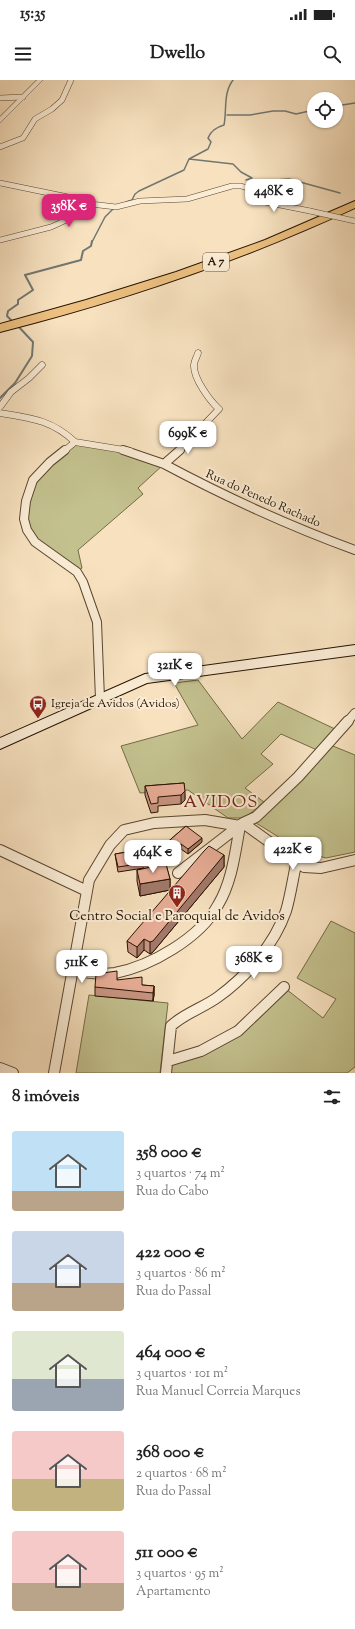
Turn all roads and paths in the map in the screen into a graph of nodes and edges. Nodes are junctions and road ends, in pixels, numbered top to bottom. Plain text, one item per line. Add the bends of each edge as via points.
1 (40, 80) edge
2 (71, 80) edge
3 (23, 97) junction
4 (0, 98) edge
5 (0, 121) edge
6 (0, 147) edge
7 (0, 183) edge
8 (86, 203) junction
9 (355, 204) edge
10 (355, 210) edge
11 (355, 221) edge
12 (0, 240) edge
13 (76, 311) junction
14 (0, 328) edge
15 (0, 334) edge
16 (198, 353) dead end
17 (42, 365) dead end
18 (0, 407) edge
19 (0, 413) edge
20 (75, 442) junction
21 (164, 464) junction
22 (355, 550) edge
23 (355, 650) edge
24 (100, 699) junction
25 (355, 713) edge
26 (0, 744) edge
27 (242, 825) junction
28 (0, 850) edge
29 (297, 860) junction
30 (355, 860) edge
31 (178, 873) dead end
32 (87, 891) junction
33 (73, 970) junction
34 (284, 987) dead end
35 (168, 1061) junction
36 (0, 1068) edge
37 (13, 1073) edge
38 (54, 1073) edge
39 (166, 1073) edge

1 - 3 street
2 - 6 street via 62,100 35,119 23,138
3 - 4 street
3 - 5 street
7 - 8 street
8 - 11 street, bridge via 116,208 140,201 187,200 232,186 242,186 250,189 265,202
8 - 12 street via 74,216 51,227
9 - 13 highway, A 7 via 238,254
10 - 13 highway, A 7 via 244,258 168,285
13 - 14 highway, A 7
13 - 15 highway, A 7
16 - 21 street via 194,367 203,389 213,405 219,409
17 - 18 street via 12,392
19 - 20 street via 45,420
20 - 21 street, Rua do Penedo Rachado via 130,451
20 - 24 street via 50,462 34,480 26,501 24,518 27,530 35,542 77,572 84,582 97,622
21 - 22 street, Rua do Penedo Rachado via 200,484 305,532
23 - 24 main road via 158,676
24 - 26 main road
25 - 27 street via 298,777 256,817
27 - 29 street
27 - 31 street
27 - 32 street via 212,820 187,820 124,830 94,870
27 - 33 street via 229,880 218,906 204,925 190,937 155,958 134,967 102,974
28 - 32 street
29 - 30 street via 304,867 313,868
29 - 35 street via 290,897 265,951 218,997 171,1026
32 - 33 street
33 - 38 street
34 - 35 street via 238,1031 201,1051
35 - 39 street
36 - 37 street

